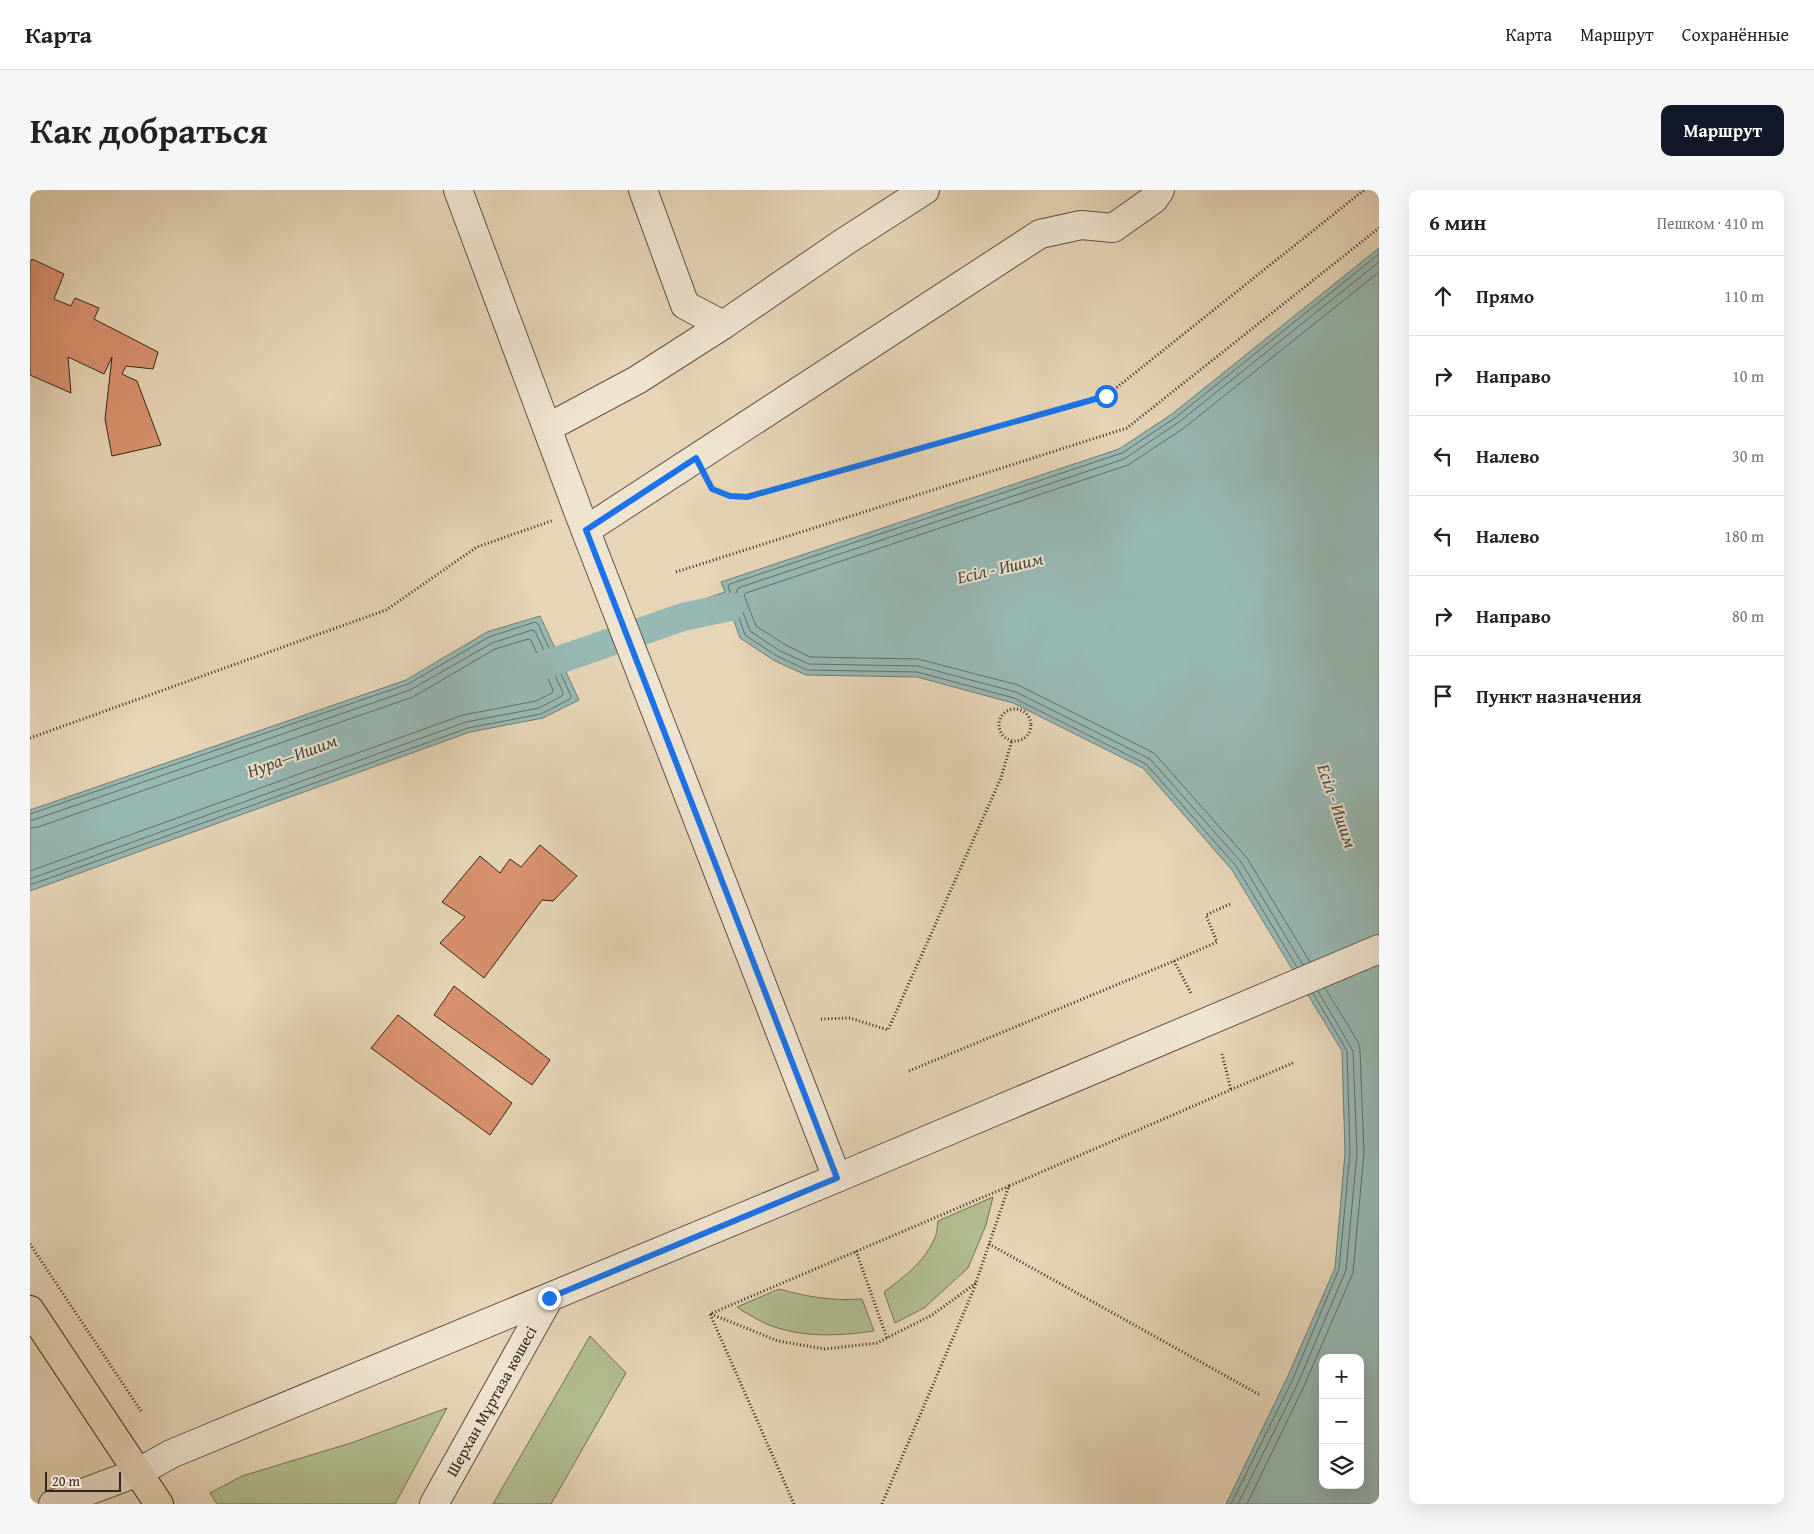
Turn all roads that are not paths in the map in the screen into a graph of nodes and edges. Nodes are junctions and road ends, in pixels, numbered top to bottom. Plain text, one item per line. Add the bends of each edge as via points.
1 (458, 190) edge
2 (643, 190) edge
3 (925, 190) edge
4 (1160, 190) edge
5 (723, 325) junction
6 (547, 428) junction
7 (582, 521) junction
8 (1379, 949) edge
9 (837, 1178) junction
10 (549, 1298) junction
11 (30, 1310) edge
12 (139, 1472) junction
13 (53, 1504) edge
14 (159, 1504) edge
15 (434, 1504) edge

1 - 6 street
2 - 5 street via 685,305
3 - 5 street
4 - 7 street via 1154,199 1113,228 1081,225 1040,234 696,458
5 - 6 street via 637,380
6 - 7 street
7 - 9 street
8 - 9 street
9 - 10 street
10 - 12 street via 171,1454
10 - 15 street, Шерхан Мұртаза көшесі
11 - 12 main road
12 - 13 street
12 - 14 main road

